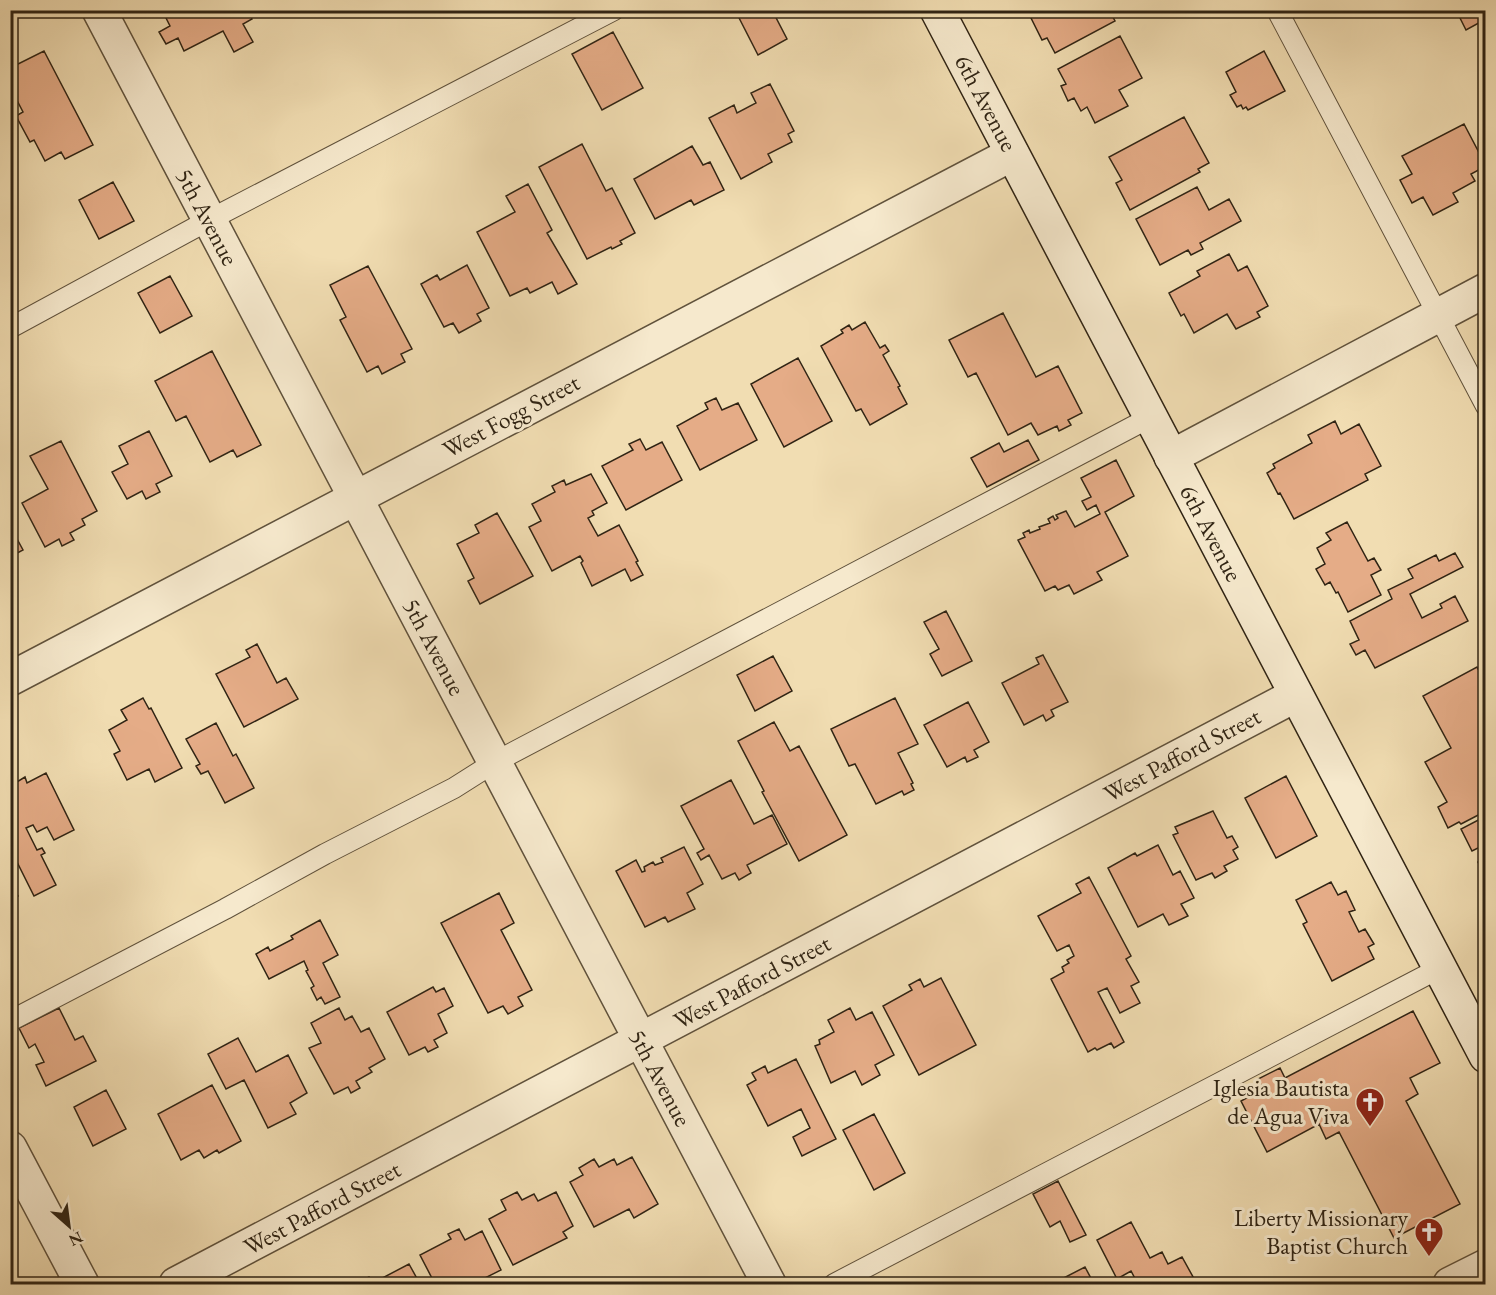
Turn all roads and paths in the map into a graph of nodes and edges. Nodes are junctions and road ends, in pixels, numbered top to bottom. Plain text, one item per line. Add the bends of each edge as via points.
1 (99, 10) edge
2 (614, 10) edge
3 (937, 10) edge
4 (1277, 10) edge
5 (1012, 154) junction
6 (209, 220) junction
7 (1485, 290) edge
8 (1438, 316) junction
9 (10, 328) edge
10 (1485, 406) edge
11 (1151, 417) junction
12 (1171, 457) junction
13 (355, 498) junction
14 (10, 679) edge
15 (1296, 695) junction
16 (495, 762) junction
17 (1440, 968) junction
18 (10, 1021) edge
19 (641, 1040) junction
20 (1485, 1056) edge
21 (10, 1148) edge
22 (1485, 1266) edge
23 (82, 1284) edge
24 (176, 1284) edge
25 (769, 1284) edge
26 (834, 1284) edge
27 (1450, 1284) edge

1 - 6 street, 5th Avenue
2 - 6 lane
3 - 5 street, 6th Avenue
4 - 8 lane
5 - 11 street, 6th Avenue
5 - 13 street, West Fogg Street
6 - 9 lane
6 - 13 street, 5th Avenue
7 - 8 street
8 - 10 lane
8 - 12 street
11 - 12 street, 6th Avenue
11 - 16 lane
12 - 15 street, 6th Avenue
13 - 14 street, West Fogg Street
13 - 16 street, 5th Avenue
15 - 17 street, 6th Avenue
15 - 19 street, West Pafford Street
16 - 18 lane via 454,788
16 - 19 street, 5th Avenue
17 - 20 street, 6th Avenue
17 - 26 lane
19 - 24 street, West Pafford Street
19 - 25 street, 5th Avenue
21 - 23 street
22 - 27 street

